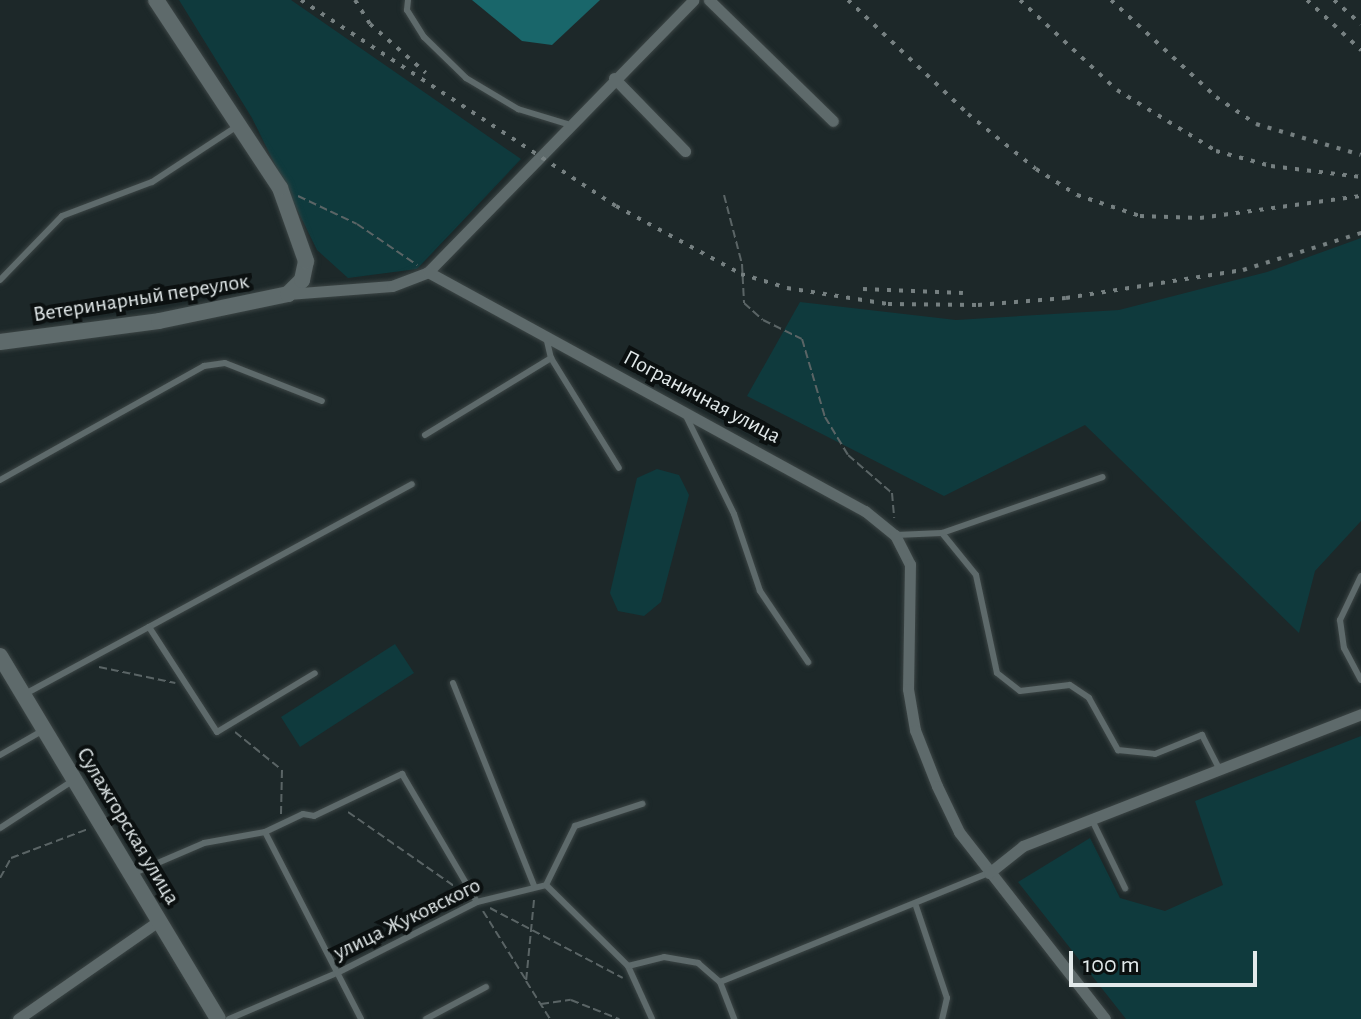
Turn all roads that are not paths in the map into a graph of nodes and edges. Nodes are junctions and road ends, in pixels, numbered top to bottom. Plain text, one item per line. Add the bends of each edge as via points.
1 (156, 0) edge
2 (408, 0) edge
3 (693, 0) edge
4 (709, 0) edge
5 (614, 78) junction
6 (833, 121) dead end
7 (567, 124) junction
8 (239, 125) junction
9 (685, 151) dead end
10 (428, 272) junction
11 (0, 280) edge
12 (288, 294) junction
13 (547, 341) junction
14 (0, 342) edge
15 (551, 358) junction
16 (322, 401) dead end
17 (682, 408) junction
18 (425, 435) dead end
19 (619, 468) dead end
20 (1103, 477) dead end
21 (0, 480) edge
22 (412, 484) dead end
23 (942, 533) junction
24 (895, 535) junction
25 (1361, 576) edge
26 (149, 627) junction
27 (0, 656) edge
28 (808, 662) dead end
29 (315, 673) dead end
30 (1361, 680) edge
31 (453, 683) dead end
32 (22, 695) junction
33 (1361, 714) edge
34 (44, 729) junction
35 (0, 755) edge
36 (1220, 770) junction
37 (75, 779) junction
38 (642, 804) dead end
39 (1092, 820) junction
40 (0, 828) edge
41 (265, 832) junction
42 (989, 873) junction
43 (132, 874) junction
44 (546, 885) junction
45 (534, 886) junction
46 (1125, 888) dead end
47 (477, 902) junction
48 (916, 906) junction
49 (160, 920) junction
50 (628, 966) junction
51 (337, 973) junction
52 (720, 982) junction
53 (486, 987) dead end
54 (18, 1019) edge
55 (218, 1019) edge
56 (229, 1019) edge
57 (361, 1019) edge
58 (426, 1019) edge
59 (652, 1019) edge
60 (734, 1019) edge
61 (942, 1019) edge
62 (1105, 1019) edge

1 - 8 main road
2 - 7 lane via 407,10 424,37 466,78 518,109
3 - 5 street
4 - 6 street
5 - 7 street
5 - 9 street
7 - 10 street
8 - 11 lane via 152,182 62,216
8 - 12 main road via 280,188 306,261 302,280
10 - 12 street via 392,286
10 - 13 street, Пограничная улица
12 - 14 main road, Ветеринарный переулок via 159,321
13 - 15 lane
13 - 17 street, Пограничная улица
15 - 18 lane
15 - 19 lane
16 - 21 lane via 225,363 204,366
17 - 24 street, Пограничная улица via 865,511
17 - 28 lane via 734,514 760,591
20 - 23 lane
22 - 26 lane
23 - 24 lane
23 - 36 lane via 976,575 988,611 997,673 1020,691 1070,685 1089,698 1118,750 1155,754 1202,735
24 - 42 street, Пограничная улица via 910,564 908,689 915,730 959,832
25 - 30 lane via 1340,620 1344,648
26 - 29 lane via 217,732
26 - 32 lane
27 - 32 main road, Сулажгорская улица
31 - 45 lane
32 - 34 main road, Сулажгорская улица
33 - 36 street
34 - 35 lane
34 - 37 main road, Сулажгорская улица
36 - 39 street
37 - 40 lane
37 - 43 main road, Сулажгорская улица
38 - 44 lane via 575,826
39 - 42 street via 1023,846
39 - 46 lane
41 - 43 lane via 204,843
41 - 47 lane via 303,814 314,816 402,774
41 - 51 lane
42 - 48 lane
42 - 62 street, Пограничная улица
43 - 49 main road, Сулажгорская улица
44 - 45 lane, улица Жуковского
44 - 50 lane
45 - 47 lane, улица Жуковского
47 - 51 lane, улица Жуковского
48 - 52 lane
48 - 61 lane via 947,998
49 - 54 street
49 - 55 main road, Сулажгорская улица
50 - 52 lane via 682,959 698,963
50 - 59 lane
51 - 56 lane, улица Жуковского
51 - 57 lane
52 - 60 lane
53 - 58 lane

